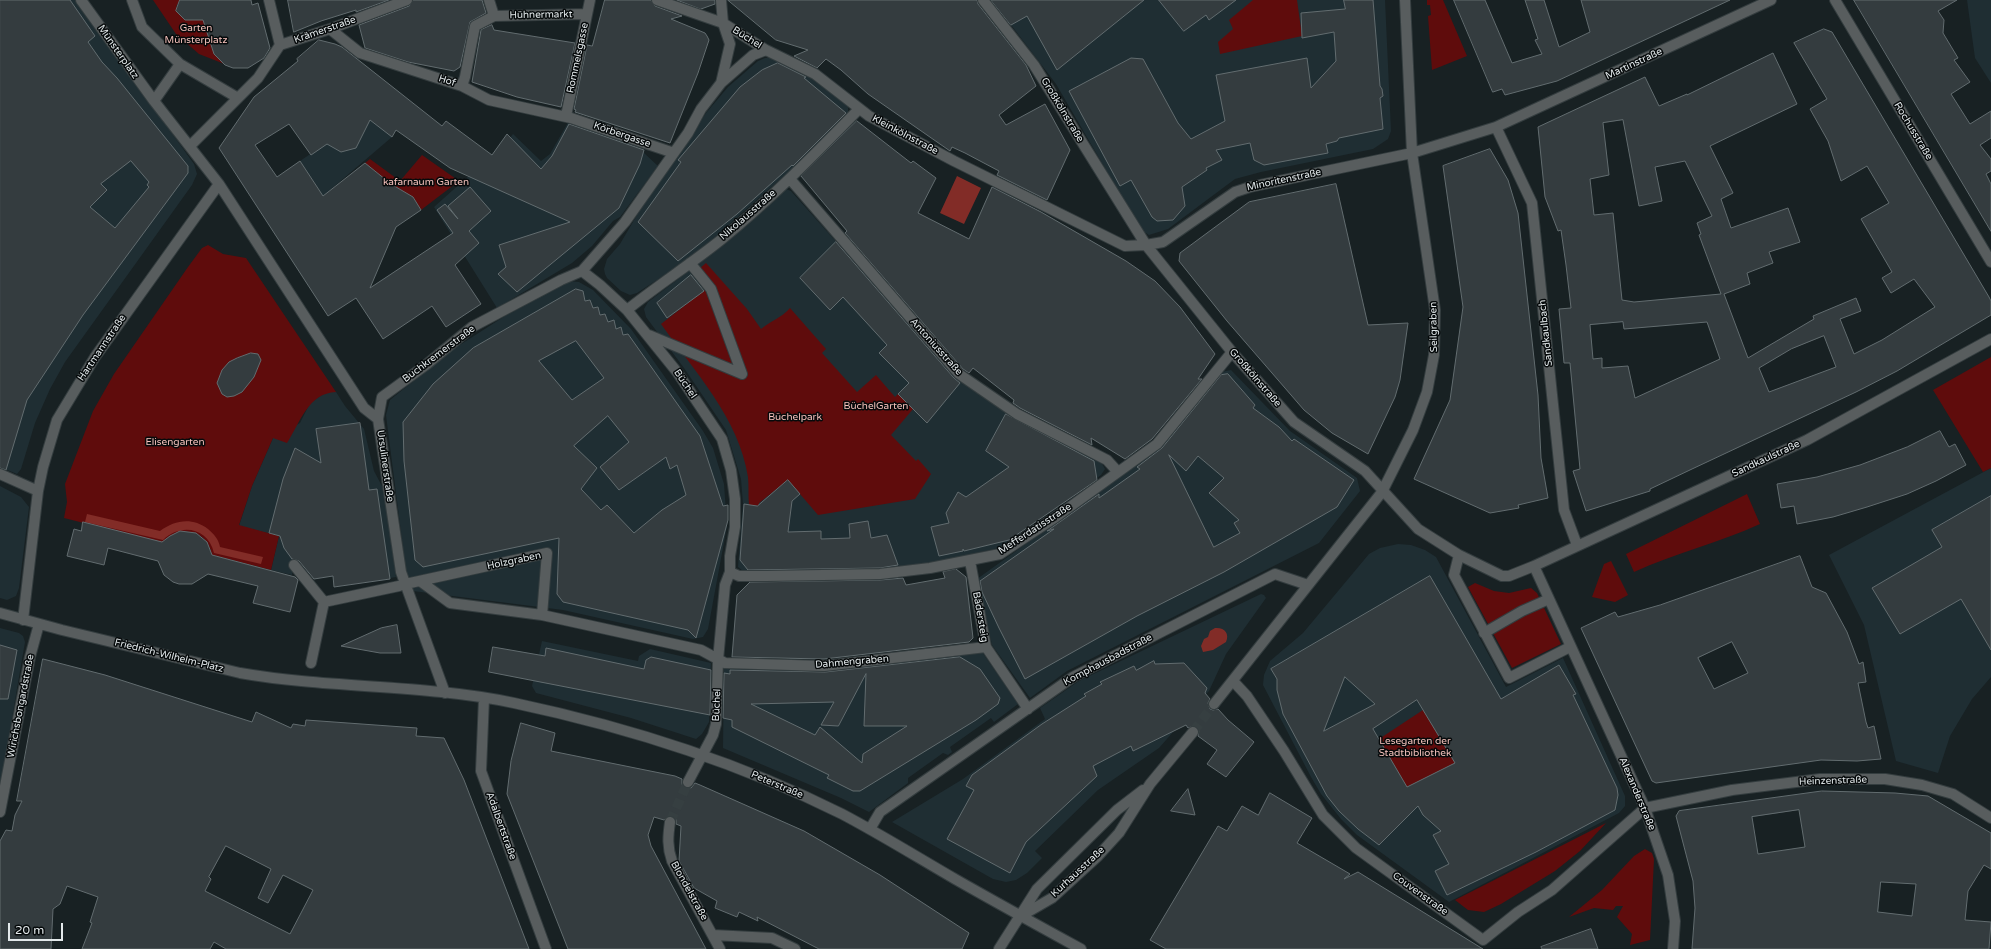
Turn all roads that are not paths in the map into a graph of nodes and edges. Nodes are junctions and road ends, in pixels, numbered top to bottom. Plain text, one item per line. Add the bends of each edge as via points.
1 (132, 0) edge
2 (269, 0) edge
3 (407, 0) edge
4 (489, 0) edge
5 (590, 0) edge
6 (657, 0) edge
7 (721, 0) edge
8 (983, 0) edge
9 (1405, 0) edge
10 (1772, 0) edge
11 (1835, 0) edge
12 (82, 1) edge
13 (587, 14) junction
14 (494, 16) junction
15 (723, 23) junction
16 (330, 29) junction
17 (280, 45) junction
18 (766, 50) junction
19 (180, 64) junction
20 (721, 83) junction
21 (462, 86) junction
22 (238, 98) junction
23 (154, 101) junction
24 (859, 109) junction
25 (569, 117) junction
26 (1496, 127) junction
27 (190, 146) junction
28 (674, 153) junction
29 (1412, 153) junction
30 (790, 179) junction
31 (220, 184) junction
32 (1146, 245) junction
33 (1991, 262) edge
34 (690, 264) junction
35 (582, 271) junction
36 (627, 310) junction
37 (648, 334) junction
38 (1991, 339) edge
39 (1232, 352) junction
40 (378, 418) junction
41 (1118, 472) junction
42 (0, 474) edge
43 (38, 491) junction
44 (1382, 492) junction
45 (1577, 545) junction
46 (1459, 555) junction
47 (970, 561) junction
48 (294, 565) dead end
49 (1534, 566) junction
50 (730, 572) junction
51 (399, 586) dead end
52 (1308, 586) junction
53 (1548, 599) junction
54 (324, 602) junction
55 (0, 613) edge
56 (542, 615) junction
57 (23, 620) junction
58 (39, 624) junction
59 (1484, 633) junction
60 (986, 647) junction
61 (1570, 647) junction
62 (718, 660) junction
63 (311, 663) dead end
64 (1233, 681) junction
65 (445, 693) junction
66 (484, 698) junction
67 (1214, 704) tunnel mouth
68 (1028, 709) junction
69 (1193, 732) tunnel mouth
70 (703, 754) junction
71 (688, 782) tunnel mouth
72 (1150, 784) junction
73 (1645, 808) junction
74 (0, 812) edge
75 (1991, 818) edge
76 (670, 822) tunnel mouth
77 (870, 830) junction
78 (1021, 916) junction
79 (713, 935) junction
80 (1483, 944) edge
81 (546, 949) edge
82 (720, 949) edge
83 (795, 949) edge
84 (1000, 949) edge
85 (1081, 949) edge
86 (1673, 949) edge

1 - 19 street via 142,27
2 - 17 street
3 - 16 street, Krämerstraße
4 - 14 street
5 - 13 street, Rommelsgasse
6 - 15 street
7 - 15 street, Büchel
8 - 32 street, Großkölnstraße via 1034,65
9 - 29 street, Seilgraben
10 - 26 street, Martinstraße
11 - 33 street, Rochusstraße
12 - 23 street, Münsterplatz
13 - 14 street, Hühnermarkt
13 - 25 street, Rommelsgasse
14 - 21 street via 475,26 466,77
15 - 18 street, Büchel
15 - 20 street, Büchel via 730,44
16 - 17 street, Krämerstraße
16 - 21 street, Hof via 360,53
17 - 22 street via 258,78
18 - 20 street, Büchel via 753,56
18 - 24 street, Kleinkölnstraße via 815,74
19 - 22 street
19 - 23 street
20 - 28 street, Büchel via 701,109
21 - 25 street, Hof via 489,100
22 - 27 street
23 - 27 street, Münsterplatz
24 - 30 street, Nikolausstraße
24 - 32 street, Kleinkölnstraße via 954,161 1125,246
25 - 28 street, Körbergasse
26 - 29 street
26 - 45 street, Sandkaulbach via 1532,203 1564,510
27 - 31 street, Münsterplatz
28 - 35 street, Büchel via 625,222
29 - 32 street, Minoritenstraße via 1235,192 1163,242
29 - 44 street, Seilgraben via 1435,310 1434,354 1427,392 1413,430
30 - 34 street, Nikolausstraße
30 - 41 street, Antoniusstraße via 959,374 1017,414 1106,460
31 - 40 street, Ursulinerstraße via 364,408
31 - 43 street, Hartmannstraße via 94,356 57,420
32 - 39 street, Großkölnstraße
34 - 36 street, Nikolausstraße
34 - 37 street via 711,289 742,374
35 - 36 street, Büchel
35 - 40 street, Buchkremerstraße via 472,327 426,365 382,396
36 - 37 street, Büchel
37 - 50 street, Büchel via 722,439 731,470 735,499
38 - 45 street, Sandkaulstraße via 1807,440
39 - 41 street, Mefferdatisstraße via 1157,444
39 - 44 street, Großkölnstraße via 1294,422 1365,471
40 - 65 street, Ursulinerstraße via 401,572
41 - 47 street, Mefferdatisstraße via 1000,554
42 - 43 street
43 - 57 street
44 - 46 street via 1418,529
44 - 52 street
45 - 49 street, Sandkaulstraße
46 - 49 street via 1502,576 1509,576
46 - 59 street via 1454,575
47 - 50 street, Mefferdatisstraße via 880,574 739,576
47 - 60 street, Bädersteig
48 - 54 street
49 - 53 street, Alexanderstraße
50 - 62 street, Büchel via 725,585
51 - 54 street
52 - 64 street
52 - 68 street, Komphausbadstraße via 1275,574 1073,677
53 - 59 street
53 - 61 street, Alexanderstraße
54 - 63 street
55 - 57 street, Friedrich-Wilhelm-Platz
56 - 56 street, Holzgraben via 450,603 415,582 547,553
56 - 62 street, Holzgraben via 701,650
57 - 58 street, Friedrich-Wilhelm-Platz
58 - 65 street, Friedrich-Wilhelm-Platz via 170,657 264,677
58 - 74 street, Wirichsbongardstraße via 30,657
59 - 61 street via 1508,678
60 - 62 street, Dahmengraben via 824,666 725,663
60 - 68 street, Bädersteig
61 - 73 street, Alexanderstraße
62 - 70 street, Büchel via 716,724
64 - 67 street
64 - 80 street, Couvenstraße via 1247,696 1284,751 1323,815 1356,848
65 - 66 street, Peterstraße
66 - 70 street, Peterstraße via 601,724
66 - 81 street, Adalbertstraße via 481,771
68 - 77 street, Komphausbadstraße via 880,812
69 - 72 street, Kurhausstraße
70 - 71 street
70 - 77 street, Peterstraße via 776,783
72 - 78 street, Kurhausstraße via 1117,810 1037,889
72 - 78 street, Kurhausstraße via 1119,832 1098,856 1052,898
73 - 75 street, Heinzenstraße via 1732,790 1820,780 1884,779 1922,785 1953,794
73 - 80 street, Couvenstraße via 1552,890 1518,912
73 - 86 street, Alexanderstraße via 1668,875 1675,921
76 - 79 street, Blondelstraße via 667,840 670,856
77 - 78 street, Peterstraße
78 - 84 street
78 - 85 street, Peterstraße
79 - 82 street, Blondelstraße
79 - 83 street via 772,938

